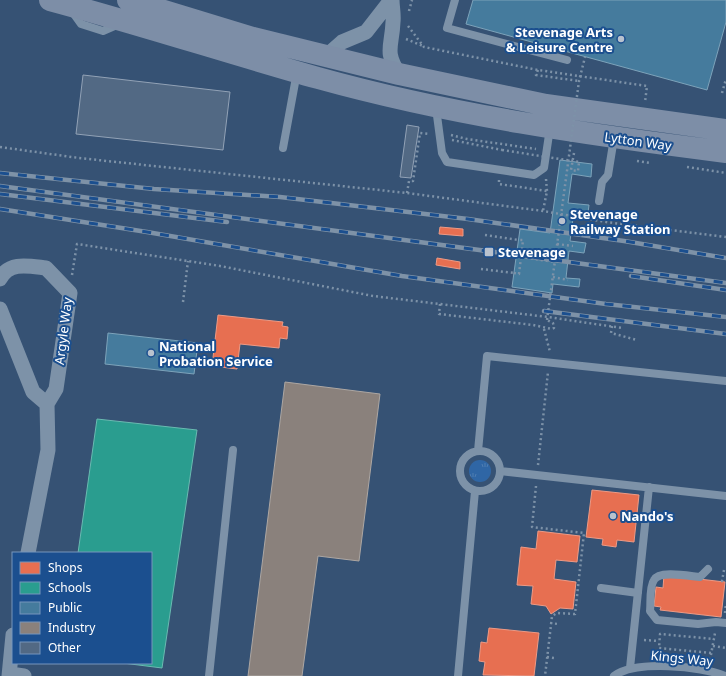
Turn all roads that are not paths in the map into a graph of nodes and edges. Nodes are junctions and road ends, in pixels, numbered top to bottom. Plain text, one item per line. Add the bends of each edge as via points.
1 (128, 0) edge
2 (392, 0) edge
3 (454, 0) edge
4 (58, 2) edge
5 (325, 57) junction
6 (567, 60) dead end
7 (297, 72) junction
8 (399, 74) junction
9 (435, 105) junction
10 (550, 127) junction
11 (726, 130) edge
12 (614, 138) junction
13 (283, 148) dead end
14 (726, 152) edge
15 (599, 201) dead end
16 (0, 279) edge
17 (0, 309) edge
18 (726, 381) edge
19 (47, 404) junction
20 (233, 450) dead end
21 (478, 451) junction
22 (500, 471) junction
23 (649, 487) junction
24 (476, 491) junction
25 (726, 496) edge
26 (28, 552) edge
27 (708, 569) dead end
28 (601, 588) dead end
29 (638, 593) junction
30 (726, 623) edge
31 (14, 664) edge
32 (630, 668) junction
33 (14, 675) edge
34 (209, 676) edge
35 (458, 676) edge
36 (614, 676) edge
37 (725, 676) edge

1 - 5 main road
2 - 5 street via 366,32 342,42
2 - 8 street via 393,23 389,46 391,61
3 - 6 lane via 447,28
4 - 7 main road, Lytton Way
5 - 8 main road
7 - 9 main road, Lytton Way
7 - 13 lane
8 - 11 main road via 546,105
9 - 10 main road, Lytton Way
9 - 10 lane via 442,152 447,162 534,175 544,168
10 - 12 main road, Lytton Way
12 - 14 main road, Lytton Way
12 - 15 lane via 608,175 602,182
16 - 19 street, Argyle Way via 4,272 19,265 46,268 70,293 56,389
17 - 19 street via 33,392
18 - 21 lane via 487,356
19 - 26 street, Argyle Way via 48,450
20 - 34 lane
21 - 22 lane via 489,452 495,457
21 - 24 lane via 466,455 459,470 463,484
22 - 23 lane
22 - 24 lane via 499,478 491,488 483,492
23 - 25 lane
23 - 29 lane
24 - 35 lane
27 - 30 lane via 700,577 662,574 656,576 653,580 650,611 657,620 698,624
28 - 29 lane
29 - 32 lane
31 - 33 street
32 - 36 lane, Kings Way
32 - 37 lane, Kings Way via 650,665 708,671

